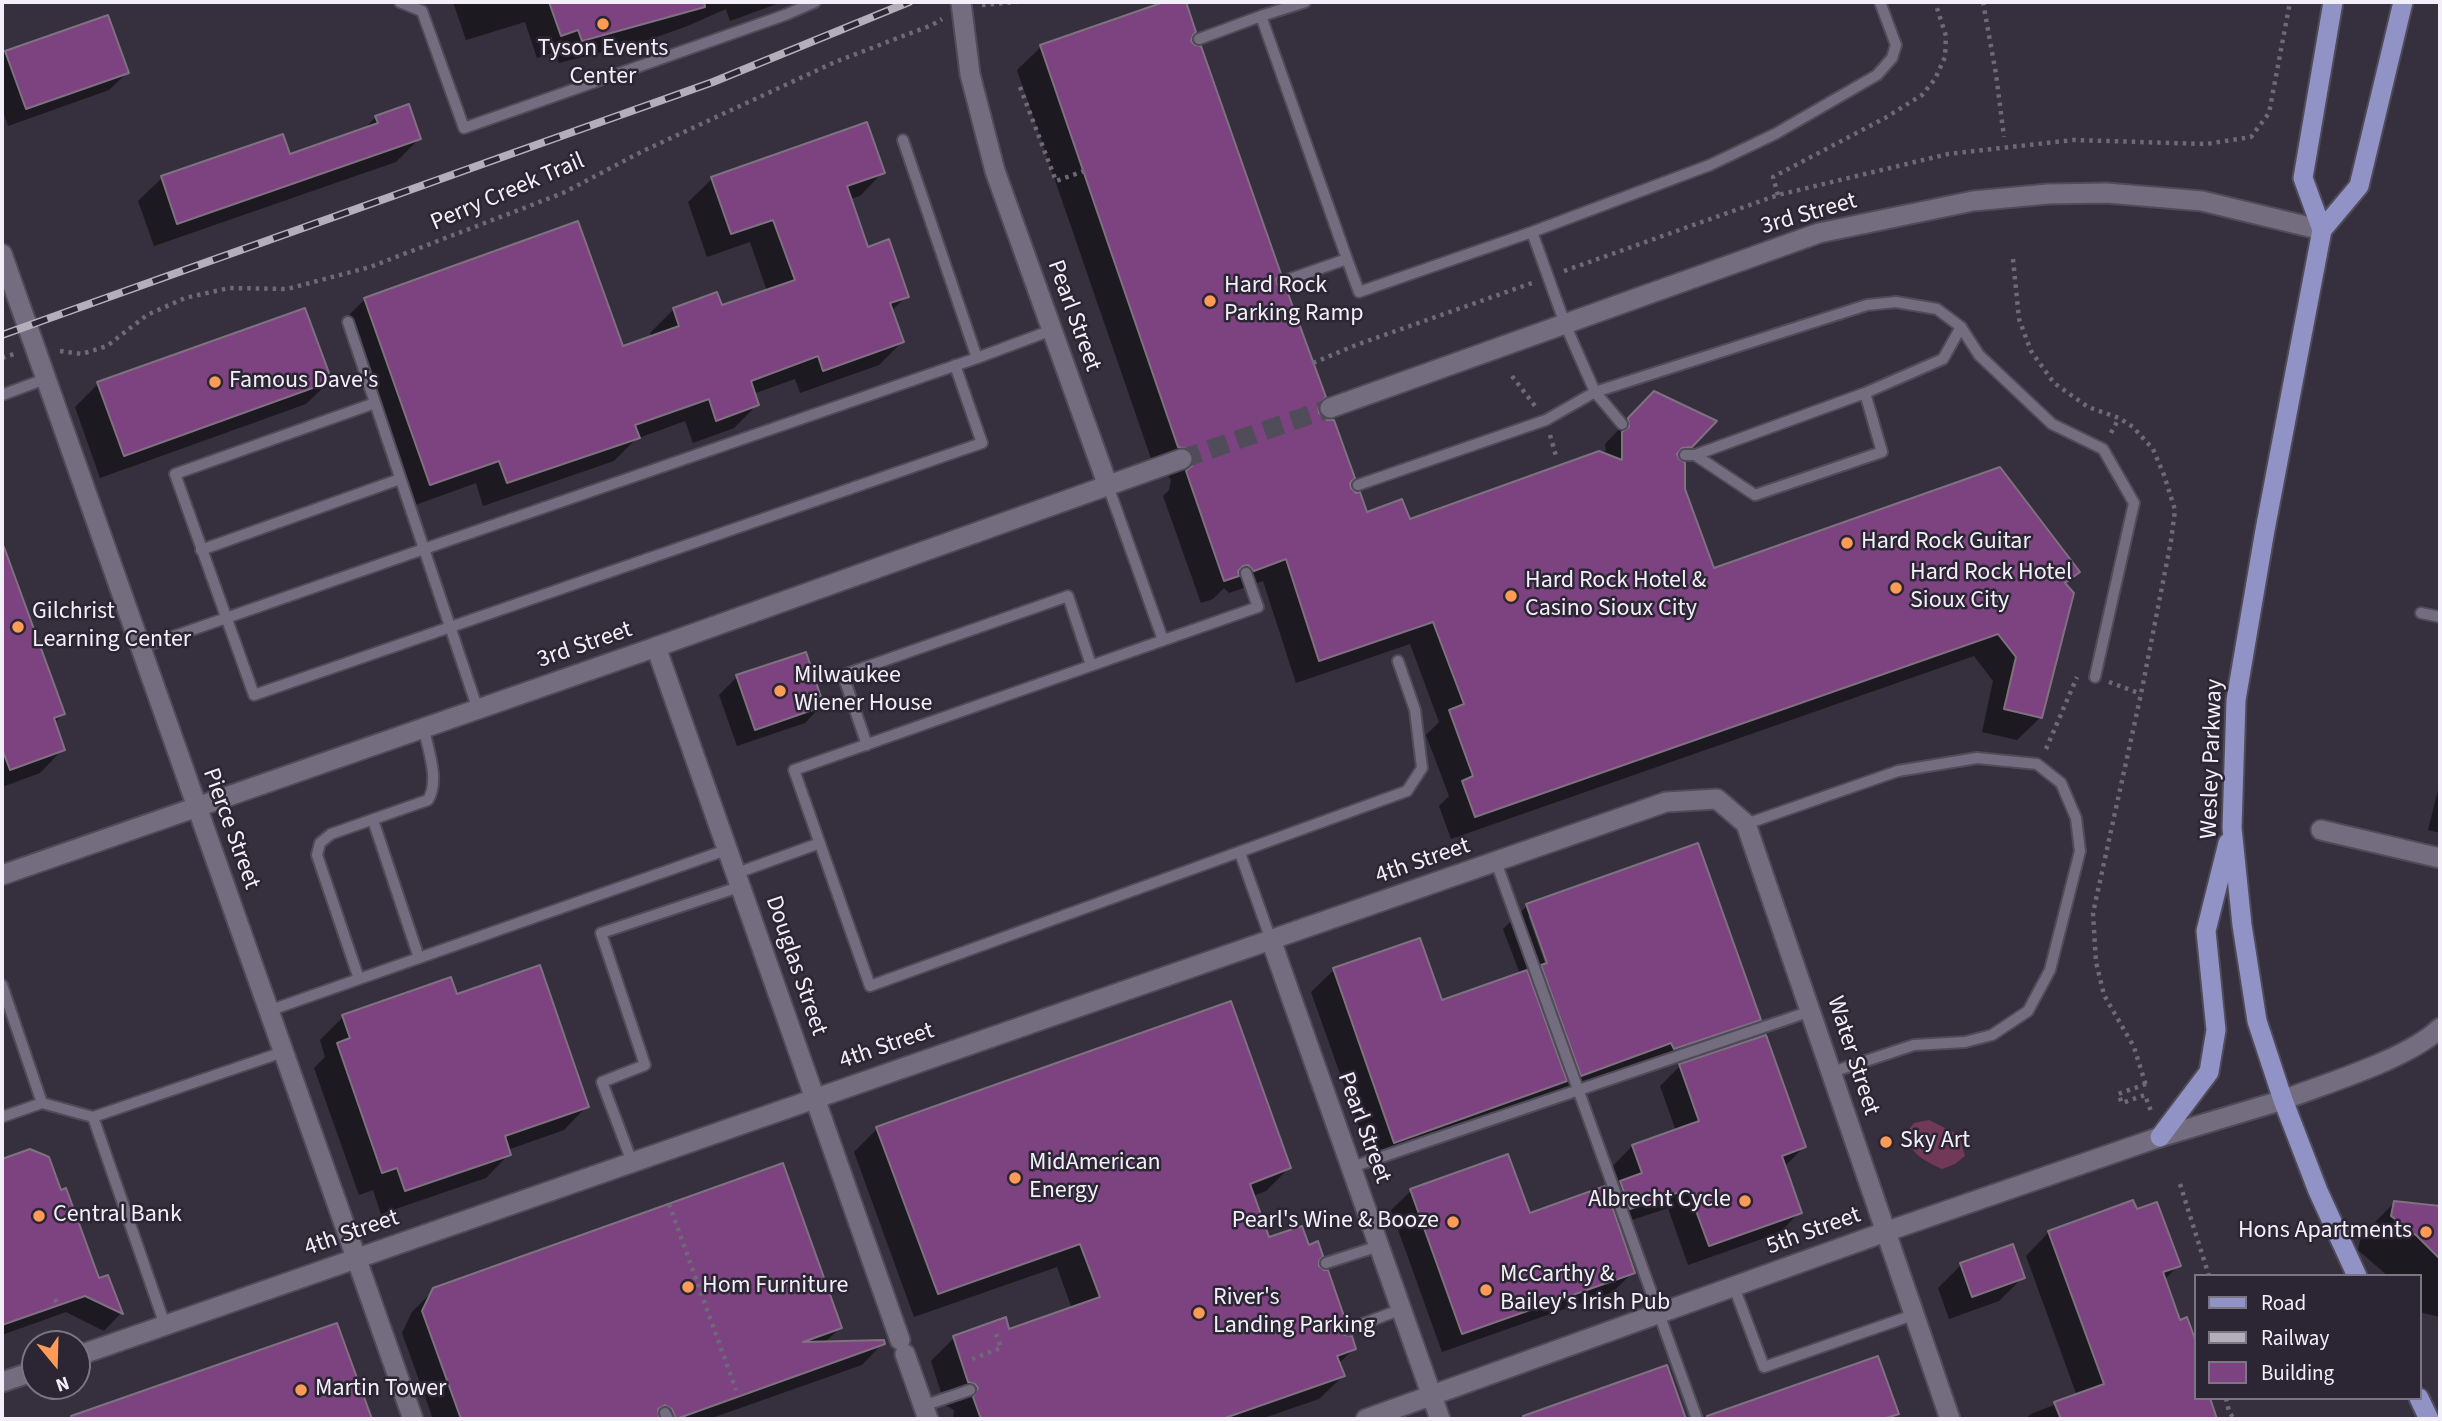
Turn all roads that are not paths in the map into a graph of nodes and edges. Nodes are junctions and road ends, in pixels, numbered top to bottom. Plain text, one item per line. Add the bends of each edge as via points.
1 (400, 2) edge
2 (815, 2) edge
3 (1305, 2) edge
4 (1881, 2) edge
5 (2333, 2) edge
6 (2403, 2) edge
7 (961, 5) edge
8 (1261, 16) junction
9 (1199, 40) dead end
10 (902, 140) dead end
11 (2322, 230) junction
12 (1532, 232) junction
13 (2, 254) edge
14 (1347, 259) junction
15 (1284, 281) dead end
16 (348, 322) dead end
17 (1564, 324) junction
18 (1961, 327) junction
19 (1052, 330) junction
20 (977, 358) junction
21 (956, 365) junction
22 (45, 379) junction
23 (1595, 392) junction
24 (1865, 393) junction
25 (2, 396) edge
26 (375, 403) junction
27 (1330, 408) tunnel mouth
28 (1622, 424) dead end
29 (1182, 459) tunnel mouth
30 (400, 479) junction
31 (1358, 485) dead end
32 (1108, 486) junction
33 (424, 549) junction
34 (201, 550) junction
35 (1247, 573) dead end
36 (2421, 613) dead end
37 (2440, 617) edge
38 (225, 618) junction
39 (450, 627) junction
40 (1163, 640) junction
41 (656, 647) junction
42 (140, 648) junction
43 (1398, 661) dead end
44 (1091, 665) junction
45 (2095, 677) road end
46 (478, 710) junction
47 (424, 729) junction
48 (867, 745) junction
49 (197, 809) junction
50 (373, 820) junction
51 (1746, 824) junction
52 (2232, 828) junction
53 (2320, 830) dead end
54 (820, 843) junction
55 (729, 849) junction
56 (1240, 853) junction
57 (2440, 858) edge
58 (1496, 862) junction
59 (2, 875) edge
60 (739, 880) junction
61 (1271, 940) junction
62 (419, 958) junction
63 (359, 979) junction
64 (2, 985) edge
65 (268, 1011) junction
66 (1811, 1011) junction
67 (2440, 1028) edge
68 (283, 1052) junction
69 (1832, 1072) junction
70 (1580, 1091) junction
71 (813, 1098) junction
72 (2283, 1100) junction
73 (43, 1102) junction
74 (2, 1116) edge
75 (93, 1117) junction
76 (2160, 1137) junction
77 (632, 1162) junction
78 (1352, 1167) junction
79 (1885, 1232) junction
80 (1379, 1246) junction
81 (356, 1258) junction
82 (1326, 1263) dead end
83 (2356, 1274) edge
84 (1734, 1287) junction
85 (1402, 1309) junction
86 (1660, 1315) junction
87 (1913, 1315) junction
88 (165, 1325) junction
89 (1349, 1329) dead end
90 (91, 1351) edge
91 (21, 1376) edge
92 (2, 1382) edge
93 (971, 1390) dead end
94 (1432, 1396) junction
95 (2420, 1400) edge
96 (926, 1412) edge
97 (413, 1419) edge
98 (1366, 1419) edge
99 (1440, 1419) edge
100 (1697, 1419) edge
101 (1950, 1419) edge
102 (2429, 1419) edge

1 - 2 lane via 422,10 464,128
3 - 8 lane
4 - 12 lane via 1896,45 1892,58 1877,75 1775,134 1710,165
5 - 11 main road via 2303,178
6 - 11 main road, Wesley Parkway via 2359,187
7 - 19 main road, Pearl Street via 970,74 995,171
8 - 9 lane
8 - 14 lane
10 - 20 lane
11 - 17 main road, 3rd Street via 2202,201 2106,193 1973,201 1819,233
11 - 52 main road, Wesley Parkway via 2236,700
12 - 14 lane via 1359,292
12 - 17 lane
13 - 22 main road, Pierce Street
14 - 15 lane
16 - 26 lane
17 - 23 lane
17 - 27 main road, 3rd Street
18 - 23 lane via 1937,309 1896,302 1867,305
18 - 24 lane via 1943,359
18 - 45 lane via 1979,355 2052,424 2103,449 2134,503
19 - 20 lane
19 - 32 main road, Pearl Street
20 - 21 lane
21 - 33 lane
21 - 39 lane via 982,443
22 - 25 lane
22 - 42 main road, Pierce Street
23 - 28 lane
23 - 31 lane via 1546,420
24 - 24 lane via 1882,452 1755,495 1690,455
26 - 30 lane
26 - 34 lane via 175,474
29 - 32 main road, 3rd Street
30 - 33 lane
30 - 34 lane
32 - 40 lane, Pearl Street
32 - 41 main road, 3rd Street
33 - 38 lane
33 - 39 lane
34 - 38 lane
35 - 40 lane via 1258,607
36 - 37 lane
38 - 39 lane via 254,695
38 - 42 lane
39 - 46 lane
40 - 44 lane
41 - 46 main road, 3rd Street
41 - 55 main road, Douglas Street
42 - 49 main road, Pierce Street
43 - 56 lane via 1415,710 1422,768 1407,791
44 - 48 lane
44 - 48 lane via 1068,596 843,675
46 - 47 main road, 3rd Street
47 - 49 main road, 3rd Street
47 - 50 lane via 433,792 417,806
48 - 54 lane via 794,770
49 - 59 main road, 3rd Street
49 - 65 main road, Pierce Street
50 - 62 lane
50 - 63 lane via 331,834 320,843 317,855
51 - 58 main road, 4th Street via 1717,799 1666,802
51 - 66 main road, Water Street
51 - 69 lane via 1898,771 1977,758 2037,764 2061,783 2076,818 2080,851 2050,970 2028,1011 1992,1035 1965,1042 1914,1045
52 - 72 main road, Wesley Parkway via 2258,1021
52 - 76 main road via 2206,931 2216,1030 2209,1072
53 - 57 main road
54 - 56 lane via 870,986
54 - 60 lane
55 - 60 main road, Douglas Street
55 - 62 lane
56 - 61 lane, Pearl Street
58 - 61 main road, 4th Street
58 - 70 lane
60 - 71 main road, Douglas Street
60 - 77 lane via 601,933 645,1065 602,1082
61 - 71 main road, 4th Street
61 - 78 main road, Pearl Street
62 - 63 lane
63 - 65 lane
64 - 73 lane
65 - 68 main road, Pierce Street
66 - 69 main road, Water Street
66 - 70 lane
67 - 72 main road, 5th Street via 2430,1038 2373,1066
68 - 75 lane
68 - 81 main road, Pierce Street
69 - 79 main road, Water Street
70 - 78 lane
70 - 86 lane
71 - 77 main road, 4th Street
71 - 96 main road, Douglas Street
72 - 76 main road, 5th Street
72 - 83 main road, Wesley Parkway
73 - 74 lane
73 - 75 lane
75 - 88 lane
76 - 79 main road, 5th Street
77 - 81 main road, 4th Street
78 - 80 main road, Pearl Street
79 - 84 main road, 5th Street
79 - 87 main road, Water Street
80 - 82 lane
80 - 85 main road, Pearl Street
81 - 88 main road, 4th Street
81 - 97 main road, Pierce Street
84 - 86 main road, 5th Street
84 - 87 lane via 1764,1367
85 - 89 lane
85 - 94 main road, Pearl Street
86 - 94 main road, 5th Street
86 - 100 lane
87 - 101 main road, Water Street
88 - 90 main road, 4th Street
91 - 92 main road
93 - 96 lane
94 - 98 main road, 5th Street
94 - 99 main road, Pearl Street
95 - 102 main road

